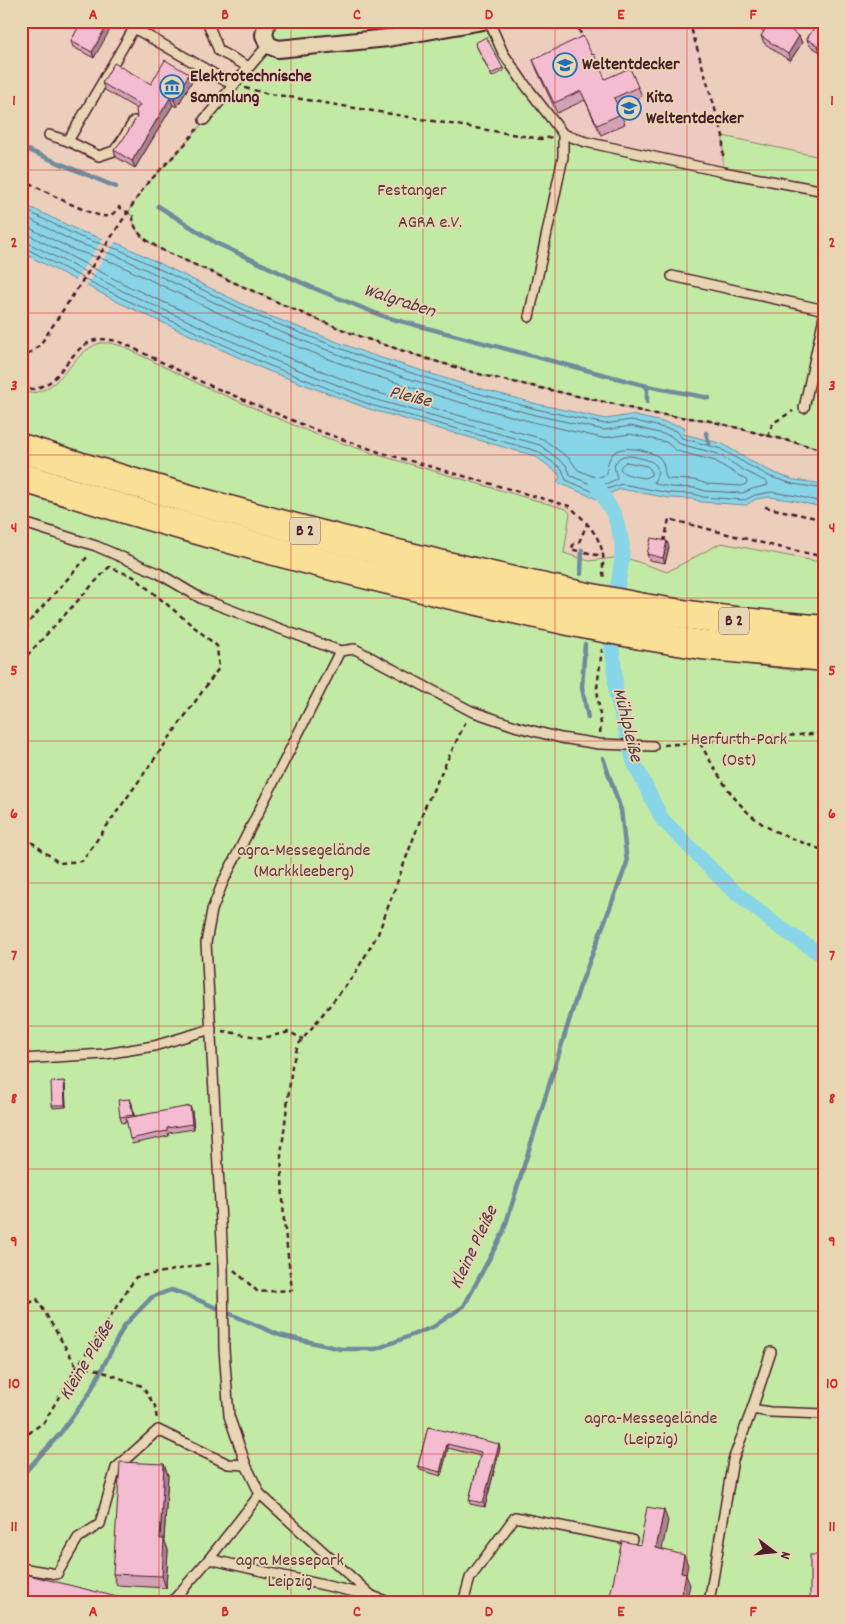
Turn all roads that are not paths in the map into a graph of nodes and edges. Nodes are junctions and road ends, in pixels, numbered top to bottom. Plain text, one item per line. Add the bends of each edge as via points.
1 (207, 21) edge
2 (266, 21) edge
3 (483, 21) edge
4 (489, 21) edge
5 (268, 45) junction
6 (248, 67) junction
7 (233, 85) junction
8 (204, 120) road end
9 (134, 121) edge
10 (563, 134) junction
11 (49, 135) dead end
12 (68, 141) junction
13 (825, 191) edge
14 (672, 276) dead end
15 (825, 311) edge
16 (529, 318) dead end
17 (804, 408) road end
18 (21, 448) edge
19 (21, 477) edge
20 (21, 522) edge
21 (825, 630) edge
22 (340, 651) junction
23 (825, 657) edge
24 (648, 746) road end
25 (211, 1029) junction
26 (21, 1059) edge
27 (771, 1352) dead end
28 (752, 1409) junction
29 (825, 1414) edge
30 (246, 1465) junction
31 (260, 1494) junction
32 (632, 1540) dead end
33 (209, 1559) junction
34 (21, 1568) edge
35 (372, 1596) junction
36 (171, 1603) edge
37 (390, 1603) edge
38 (463, 1603) edge
39 (709, 1603) edge

1 - 6 lane via 219,50
2 - 5 street via 264,34
3 - 5 street via 379,39 278,49
4 - 10 lane via 503,53
5 - 6 lane
6 - 7 lane
7 - 8 lane
7 - 12 lane via 134,28
9 - 12 lane via 114,151 99,156
10 - 13 lane via 722,172
10 - 16 lane via 563,157
11 - 12 lane
14 - 15 lane
15 - 17 lane
18 - 21 highway, B 2, bridge via 291,528 440,565 599,590 644,608 768,626
19 - 23 highway, B 2, bridge via 285,554 596,634 641,635 702,645
20 - 22 lane via 96,546 158,574 202,599
22 - 24 lane via 354,649 471,711 518,727 599,744
22 - 25 lane via 222,882 212,910 206,943
25 - 26 lane via 154,1046 105,1054
25 - 30 lane via 229,1416
27 - 28 lane
28 - 29 lane
28 - 39 lane via 733,1460
30 - 31 lane
30 - 34 lane via 228,1464 158,1430 116,1468 100,1524 78,1538 57,1574
31 - 33 lane
31 - 35 lane
32 - 38 lane via 515,1517 470,1578
33 - 35 lane
33 - 36 lane
35 - 37 lane

